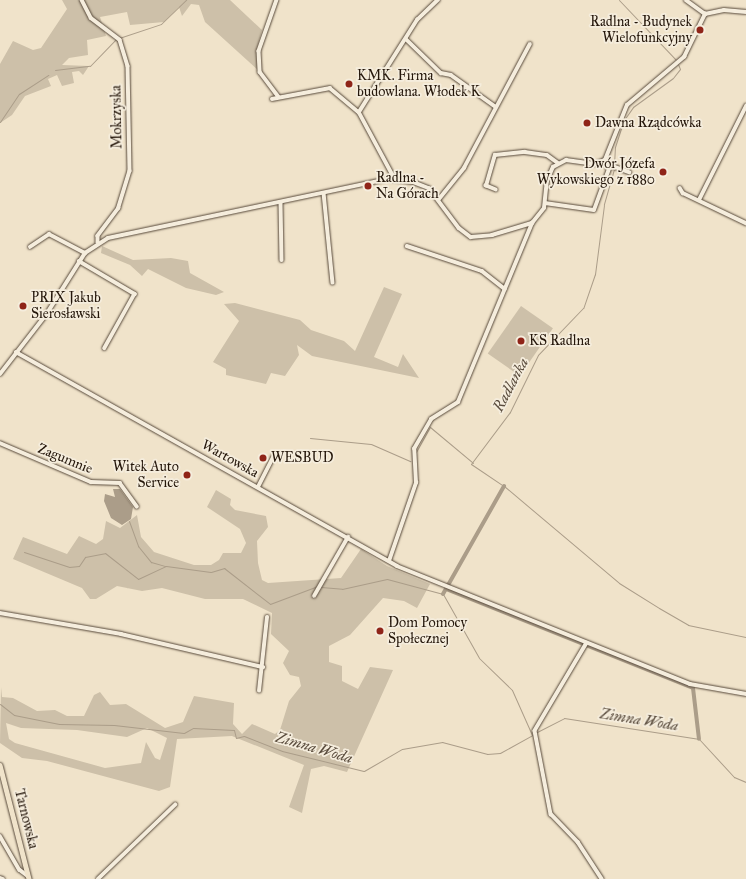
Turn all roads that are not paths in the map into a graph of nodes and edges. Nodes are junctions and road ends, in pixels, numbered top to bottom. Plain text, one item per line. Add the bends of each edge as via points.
1 (82, 0) edge
2 (277, 0) edge
3 (438, 0) edge
4 (686, 0) edge
5 (746, 12) edge
6 (705, 14) junction
7 (406, 39) junction
8 (530, 44) dead end
9 (279, 97) junction
10 (272, 98) dead end
11 (746, 106) edge
12 (496, 107) junction
13 (359, 112) junction
14 (603, 162) junction
15 (558, 163) junction
16 (629, 172) dead end
17 (395, 179) junction
18 (680, 188) dead end
19 (496, 190) dead end
20 (324, 193) junction
21 (439, 199) junction
22 (700, 200) junction
23 (281, 203) junction
24 (545, 203) junction
25 (532, 224) junction
26 (746, 224) edge
27 (98, 242) junction
28 (407, 246) dead end
29 (30, 247) dead end
30 (85, 253) junction
31 (282, 260) dead end
32 (79, 261) junction
33 (332, 283) dead end
34 (505, 289) junction
35 (105, 348) dead end
36 (16, 352) junction
37 (0, 373) edge
38 (0, 443) edge
39 (273, 457) dead end
40 (258, 487) junction
41 (138, 506) dead end
42 (348, 537) junction
43 (389, 561) junction
44 (314, 596) dead end
45 (0, 613) edge
46 (267, 617) dead end
47 (587, 643) junction
48 (263, 667) junction
49 (259, 691) dead end
50 (746, 694) edge
51 (0, 766) edge
52 (175, 805) dead end
53 (0, 836) edge
54 (28, 877) edge
55 (0, 878) edge
56 (3, 879) edge
57 (98, 879) edge
58 (602, 879) edge

1 - 27 street, Mokrzyska via 91,18 120,40 128,66 130,171 119,208 98,236
2 - 9 street via 259,51 260,72
3 - 7 street via 417,20
4 - 6 street
5 - 6 street via 724,10
6 - 14 street via 692,46 681,60 627,105
7 - 12 street via 441,73
7 - 13 street
8 - 12 street
9 - 10 street
9 - 13 street via 330,88
11 - 22 street
12 - 21 street via 464,168
13 - 17 street
14 - 15 street
14 - 16 street
14 - 24 street via 609,169 594,210
15 - 19 street via 547,155 525,152 495,155 486,186
15 - 24 street via 548,177
17 - 20 street
17 - 21 street via 425,187
18 - 22 street
20 - 23 street
20 - 33 street
21 - 25 street via 459,228 471,237 492,236
22 - 26 street
23 - 27 street
23 - 31 street
24 - 25 street via 541,215
25 - 34 street
27 - 30 street
28 - 34 street via 482,271
29 - 30 street via 49,234
30 - 32 street
32 - 35 street via 135,294
32 - 36 street via 46,315
34 - 43 street via 458,402 431,419 414,449 416,483
36 - 37 street
36 - 40 street, Wartowska
38 - 41 street, Zagumnie via 91,482 120,483
39 - 40 street
40 - 42 street, Wartowska
42 - 43 street, Wartowska
42 - 44 street
43 - 47 street, Wartowska
45 - 48 street via 121,634
46 - 48 street
47 - 50 street, Wartowska via 690,684
47 - 58 street via 535,731 550,814 578,842
48 - 49 street
51 - 54 main road, Tarnowska
52 - 57 street
53 - 54 street via 20,870
55 - 56 street

